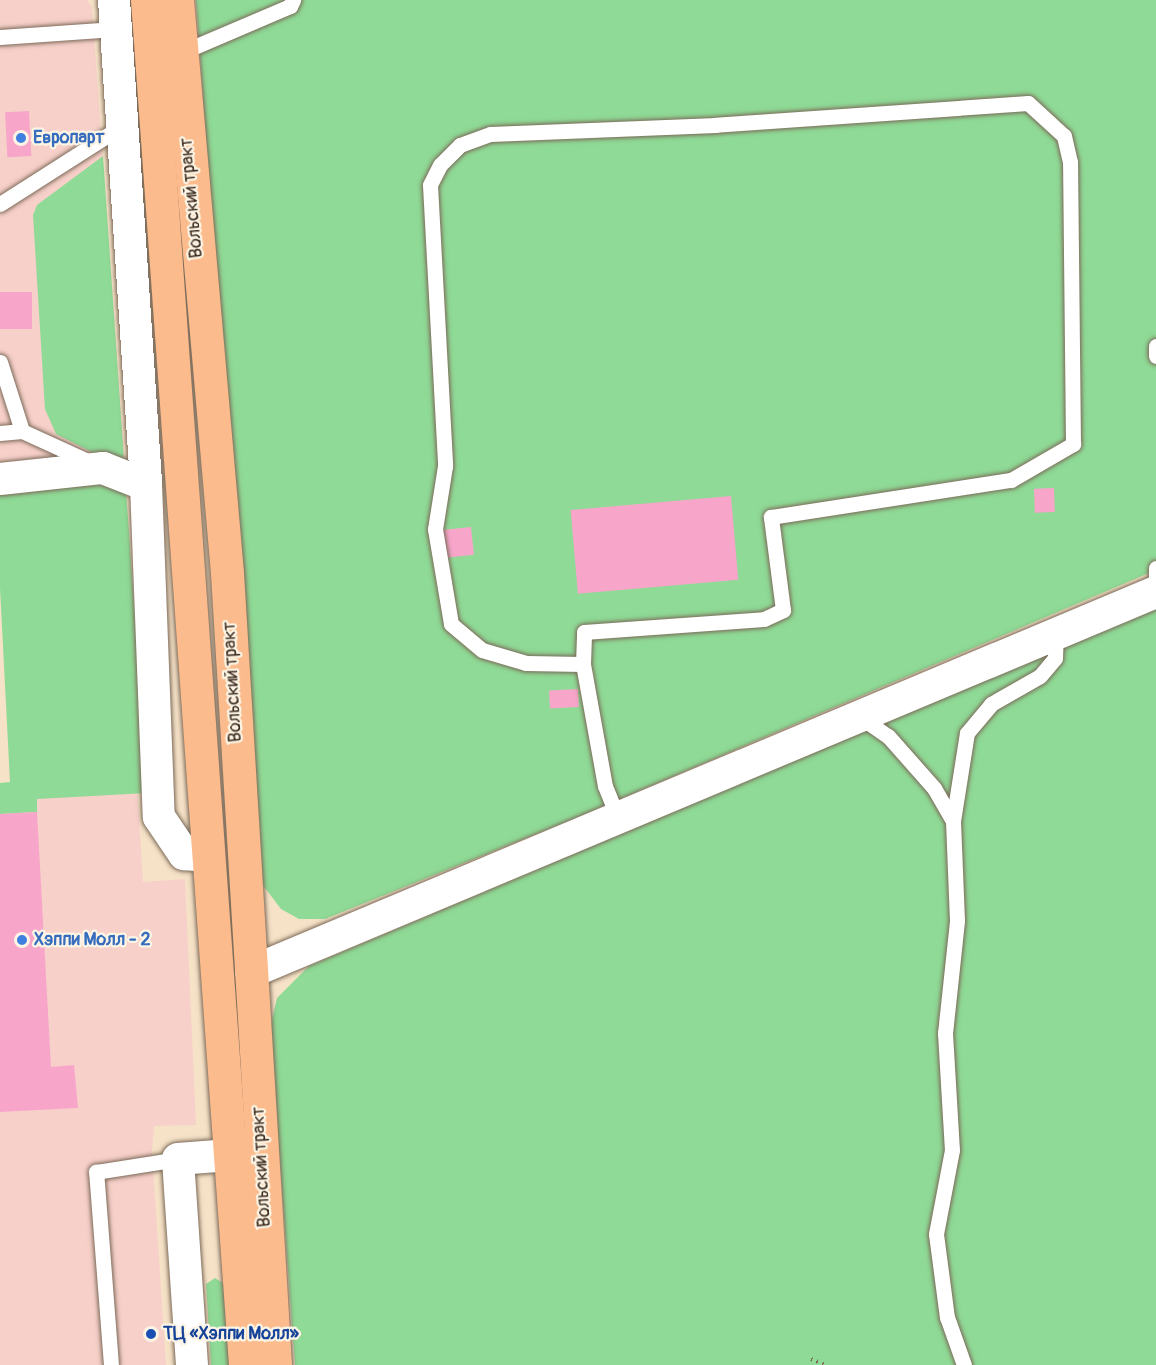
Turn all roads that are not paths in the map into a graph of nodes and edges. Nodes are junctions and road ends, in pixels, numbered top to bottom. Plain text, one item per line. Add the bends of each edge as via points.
1 (101, 0) edge
2 (177, 0) edge
3 (293, 0) edge
4 (148, 13) edge
5 (114, 15) edge
6 (0, 37) edge
7 (180, 53) junction
8 (122, 126) junction
9 (0, 204) edge
10 (1156, 346) edge
11 (1156, 356) edge
12 (0, 362) edge
13 (22, 431) junction
14 (0, 433) edge
15 (103, 468) junction
16 (0, 479) edge
17 (146, 485) junction
18 (1156, 568) edge
19 (1156, 591) edge
20 (1056, 634) junction
21 (583, 664) junction
22 (858, 716) junction
23 (617, 816) junction
24 (953, 821) junction
25 (208, 856) junction
26 (251, 972) junction
27 (230, 1155) junction
28 (178, 1159) junction
29 (111, 1365) edge
30 (192, 1365) edge
31 (245, 1365) edge
32 (275, 1365) edge
33 (964, 1365) edge

1 - 5 street
2 - 7 main road, Вольский тракт
3 - 7 lane via 290,6
4 - 5 street
4 - 25 main road, Вольский тракт
5 - 6 lane
5 - 8 street
7 - 26 main road, Вольский тракт via 227,573
8 - 9 lane
8 - 17 street
10 - 11 lane
12 - 13 lane
13 - 14 lane
13 - 15 lane
15 - 16 street
15 - 17 street
17 - 25 street via 159,817 184,854
18 - 19 lane
19 - 20 street
20 - 22 street
20 - 24 lane via 1055,658 1040,676 991,704 967,733
21 - 21 lane via 526,663 482,650 450,624 435,529 445,466 430,185 440,165 460,144 490,134 716,125 1028,103 1064,136 1070,162 1073,444 1011,480 771,517 783,610 764,618 584,632
21 - 23 lane via 605,786
22 - 23 street
22 - 24 lane via 896,745 934,788
23 - 26 street
24 - 33 lane via 957,921 945,1033 952,1150 936,1234 947,1317
25 - 27 main road, Вольский тракт
26 - 32 main road, Вольский тракт
27 - 28 street
27 - 31 main road, Вольский тракт
28 - 29 lane via 96,1172
28 - 30 street

